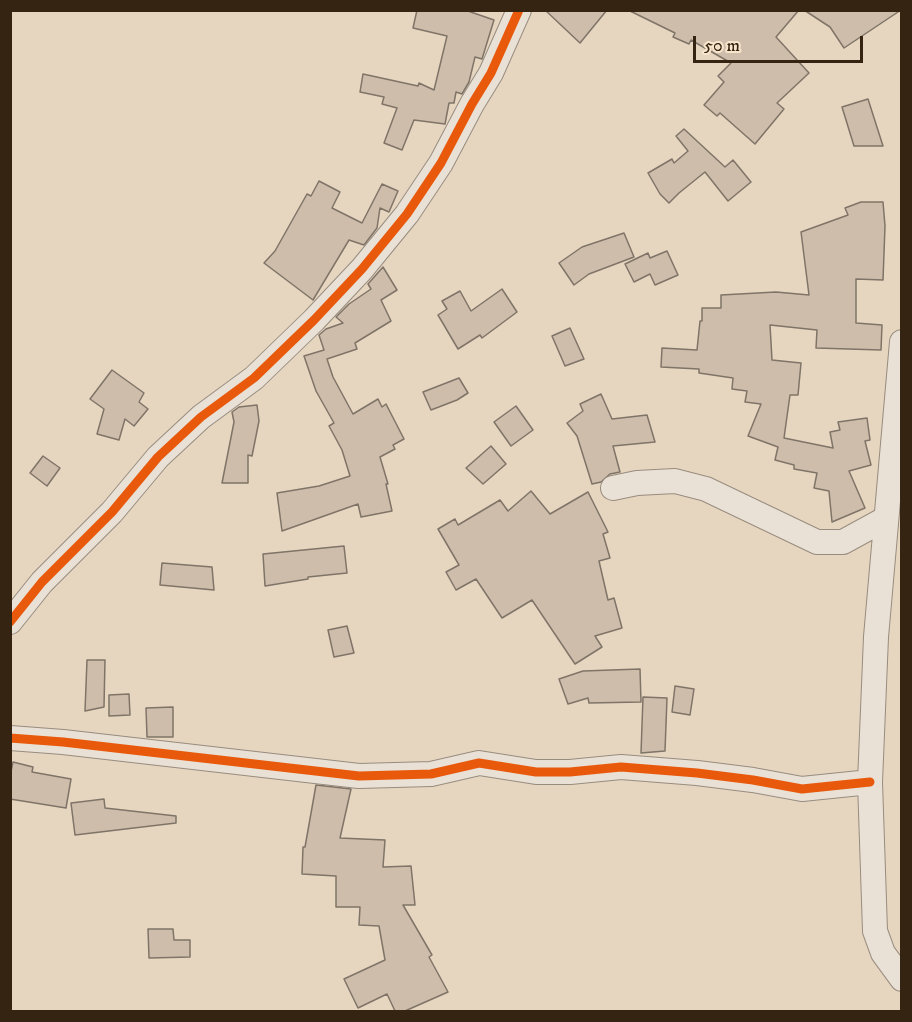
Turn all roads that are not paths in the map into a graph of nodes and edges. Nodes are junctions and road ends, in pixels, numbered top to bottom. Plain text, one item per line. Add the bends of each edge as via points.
1 (519, 10) edge
2 (902, 342) edge
3 (613, 488) dead end
4 (885, 519) junction
5 (10, 622) edge
6 (10, 738) edge
7 (870, 782) junction
8 (902, 979) edge

1 - 5 street via 491,73 441,163 407,214 362,269 254,378 201,417 158,457
2 - 4 street
3 - 4 street via 675,481 706,489 817,542 843,542
4 - 7 street
6 - 7 street via 359,777 430,774 479,763 536,772 621,767 697,773 802,789
7 - 8 street via 875,931 883,953

